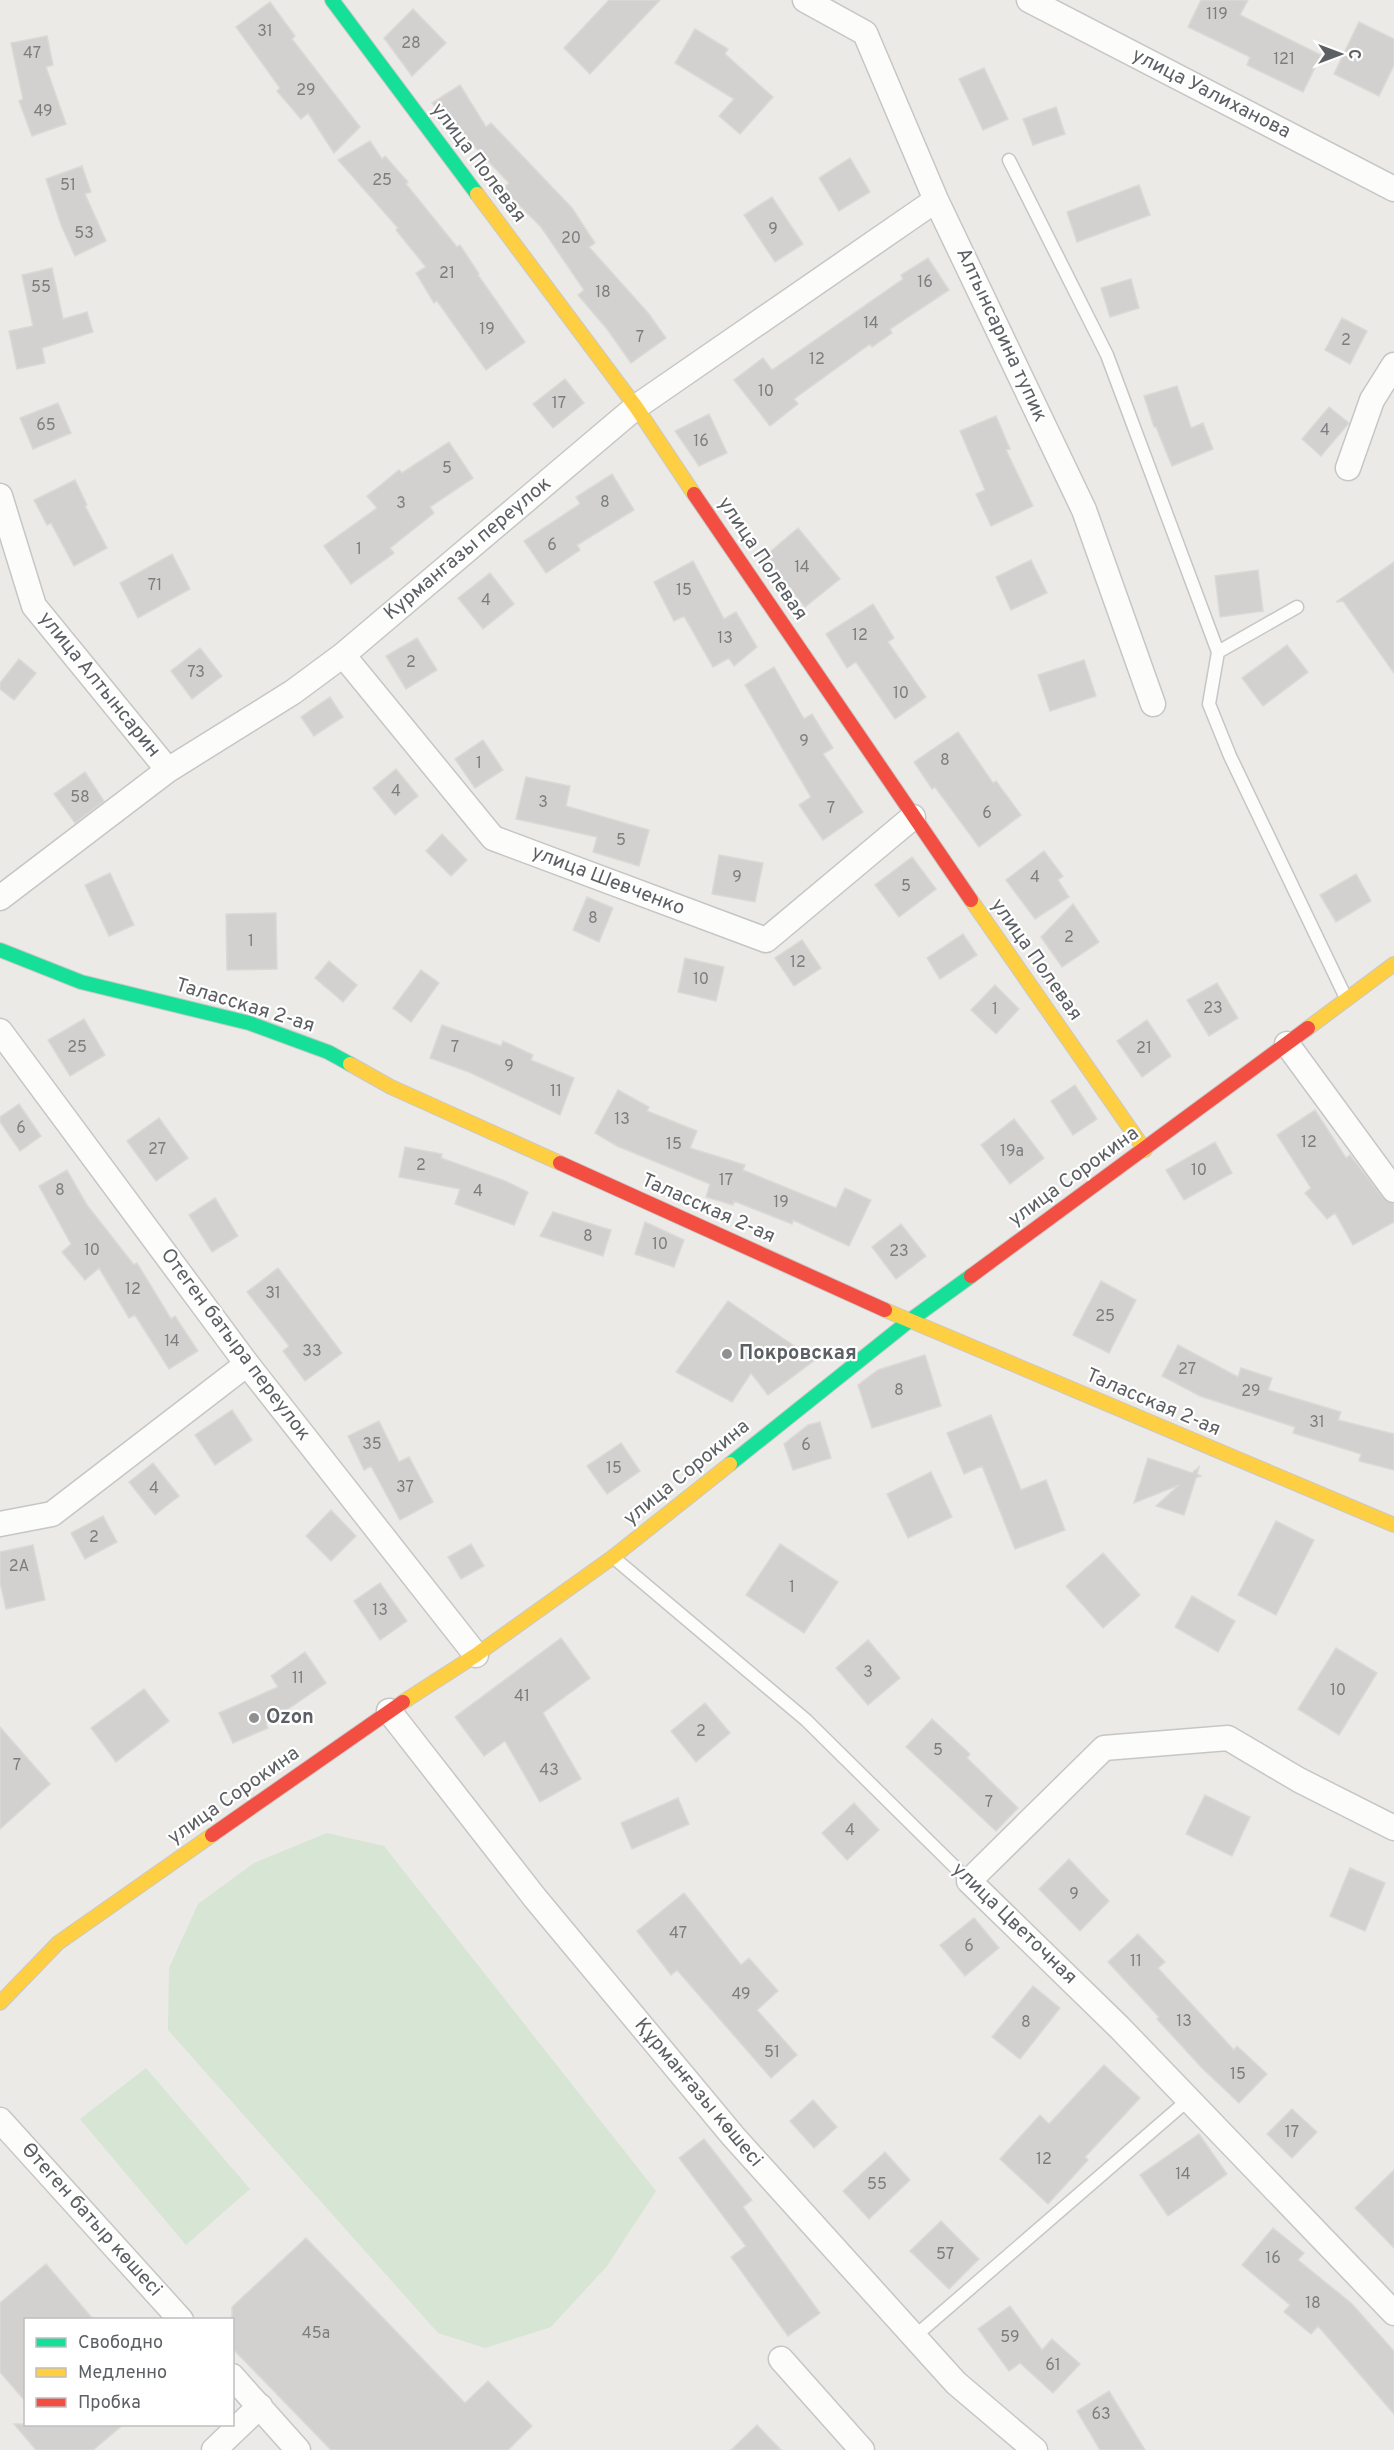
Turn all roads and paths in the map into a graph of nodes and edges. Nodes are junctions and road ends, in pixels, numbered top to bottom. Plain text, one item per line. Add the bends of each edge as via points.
1 (332, 0) edge
2 (805, 0) edge
3 (1029, 0) edge
4 (1009, 160) dead end
5 (1394, 189) edge
6 (936, 200) junction
7 (1394, 365) edge
8 (636, 407) junction
9 (1348, 468) dead end
10 (0, 495) edge
11 (1297, 607) dead end
12 (1218, 652) junction
13 (343, 655) junction
14 (1153, 704) dead end
15 (168, 770) junction
16 (913, 818) junction
17 (0, 898) edge
18 (0, 950) edge
19 (1394, 964) edge
20 (1346, 999) junction
21 (0, 1031) edge
22 (1287, 1044) junction
23 (1145, 1150) junction
24 (1394, 1190) edge
25 (909, 1320) junction
26 (247, 1364) junction
27 (0, 1524) edge
28 (1394, 1525) edge
29 (613, 1557) junction
30 (476, 1655) junction
31 (390, 1711) junction
32 (1394, 1828) edge
33 (969, 1881) junction
34 (0, 2003) edge
35 (1188, 2100) junction
36 (0, 2120) edge
37 (1394, 2313) edge
38 (180, 2318) edge
39 (914, 2337) junction
40 (781, 2359) dead end
41 (234, 2378) edge
42 (260, 2406) junction
43 (214, 2450) edge
44 (298, 2450) edge
45 (862, 2450) edge
46 (1035, 2450) edge

1 - 8 street, улица Полевая
2 - 6 street, Алтынсарина тупик via 865,33
3 - 5 street, улица Уалиханова
4 - 12 lane via 1107,355
6 - 8 street, Курмангазы переулок
6 - 14 street, Алтынсарина тупик via 1084,510
7 - 9 street via 1372,400
8 - 13 street, Курмангазы переулок
8 - 16 street, улица Полевая
10 - 15 street, улица Алтынсарин via 34,606
11 - 12 lane
12 - 20 lane via 1209,704
13 - 15 street, Курмангазы переулок via 293,692
13 - 16 street, улица Шевченко via 493,838 766,940
15 - 17 street, Курмангазы переулок
16 - 23 street, улица Полевая
18 - 25 street, Таласская 2-ая via 81,982 249,1023 328,1052 391,1087
19 - 20 street, улица Сорокина
20 - 22 street, улица Сорокина
21 - 26 street, Отеген батыра переулок
22 - 23 street, улица Сорокина
22 - 24 street
23 - 25 street, улица Сорокина
25 - 28 street, Таласская 2-ая
25 - 29 street, улица Сорокина
26 - 27 street via 52,1514
26 - 30 street, Отеген батыра переулок
29 - 30 street, улица Сорокина
29 - 33 lane, улица Цветочная via 806,1720
30 - 31 street, улица Сорокина
31 - 34 street, улица Сорокина via 58,1943
31 - 39 street, Құрманғазы көшесі via 535,1898 733,2136
32 - 33 street via 1299,1780 1228,1738 1104,1748
33 - 35 street, улица Цветочная
35 - 37 street, улица Цветочная
35 - 39 lane
36 - 38 street, Өтеген батыр көшесі
39 - 46 street, Құрманғазы көшесі via 956,2384
40 - 45 street
41 - 42 street
42 - 43 street
42 - 44 street

